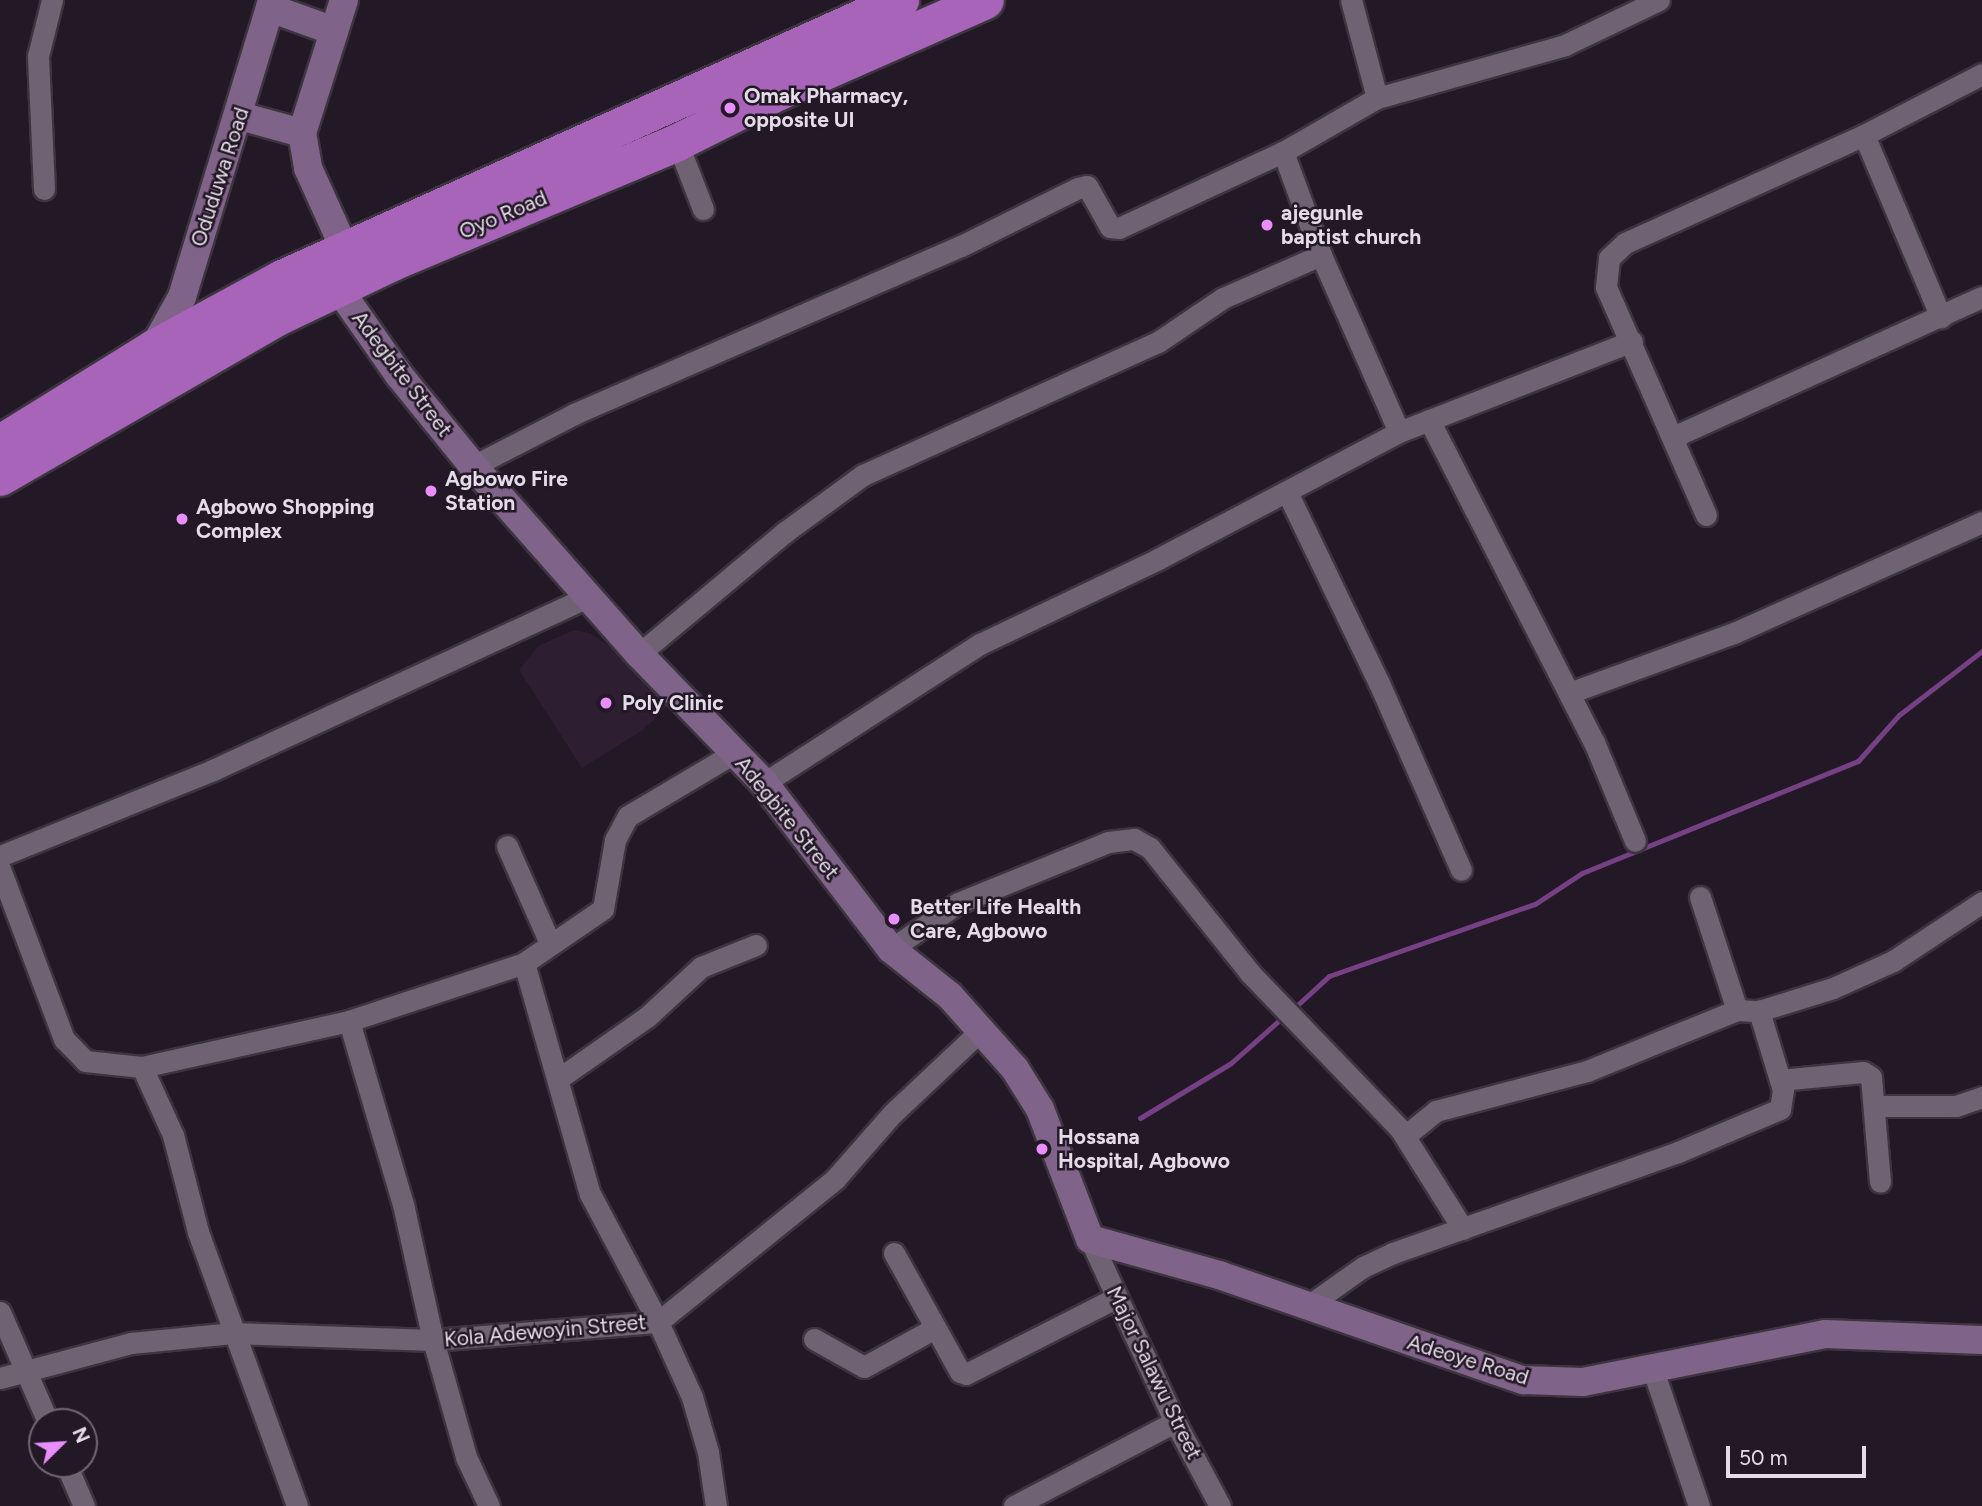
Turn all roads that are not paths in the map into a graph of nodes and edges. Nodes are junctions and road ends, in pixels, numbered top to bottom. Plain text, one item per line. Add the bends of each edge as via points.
1 (52, 0) edge
2 (344, 0) edge
3 (900, 0) edge
4 (985, 0) edge
5 (1351, 0) edge
6 (1659, 0) edge
7 (271, 4) edge
8 (334, 31) junction
9 (1982, 74) edge
10 (1377, 98) junction
11 (240, 117) junction
12 (302, 132) junction
13 (1864, 135) junction
14 (677, 142) junction
15 (1283, 152) junction
16 (44, 189) dead end
17 (703, 209) dead end
18 (345, 250) junction
19 (1321, 255) junction
20 (338, 288) junction
21 (1982, 297) edge
22 (279, 316) junction
23 (1941, 317) junction
24 (227, 324) junction
25 (1632, 341) junction
26 (153, 348) junction
27 (1429, 420) junction
28 (1399, 432) junction
29 (1673, 437) junction
30 (0, 443) edge
31 (35, 455) junction
32 (473, 466) junction
33 (0, 477) edge
34 (0, 484) edge
35 (1287, 492) junction
36 (1706, 515) dead end
37 (1982, 522) edge
38 (588, 597) junction
39 (639, 654) junction
40 (1569, 693) junction
41 (734, 753) junction
42 (764, 783) junction
43 (1635, 841) dead end
44 (507, 846) dead end
45 (0, 856) edge
46 (0, 869) edge
47 (1461, 870) dead end
48 (1700, 897) dead end
49 (1982, 902) edge
50 (550, 943) junction
51 (756, 945) dead end
52 (891, 949) junction
53 (524, 963) junction
54 (1737, 1010) junction
55 (1759, 1011) junction
56 (349, 1021) junction
57 (981, 1030) junction
58 (142, 1067) junction
59 (558, 1079) junction
60 (1780, 1080) junction
61 (1982, 1097) edge
62 (1875, 1106) junction
63 (1405, 1136) junction
64 (1880, 1182) dead end
65 (1463, 1229) junction
66 (1090, 1239) junction
67 (894, 1253) dead end
68 (1117, 1297) junction
69 (1305, 1308) junction
70 (0, 1312) edge
71 (658, 1322) junction
72 (935, 1328) junction
73 (233, 1333) junction
74 (814, 1339) dead end
75 (433, 1340) junction
76 (1982, 1340) edge
77 (1653, 1370) junction
78 (26, 1372) junction
79 (0, 1378) edge
80 (42, 1408) edge
81 (1175, 1422) junction
82 (72, 1478) edge
83 (84, 1506) edge
84 (297, 1506) edge
85 (489, 1506) edge
86 (716, 1506) edge
87 (1014, 1506) edge
88 (1220, 1506) edge
89 (1699, 1506) edge

1 - 16 street via 38,57
2 - 8 street
3 - 18 highway, Oyo Road
4 - 14 highway, Oyo Road via 779,91
5 - 10 street
6 - 10 street via 1565,45
7 - 8 street
7 - 11 street, Oduduwa Road
8 - 12 street
9 - 13 street
10 - 15 street
11 - 12 street
11 - 26 street, Oduduwa Road via 175,314
12 - 18 street via 308,168
13 - 23 street
13 - 25 street via 1625,243 1609,258 1606,287
14 - 17 street
14 - 20 highway, Oyo Road
15 - 19 street
15 - 32 street via 1119,228 1110,227 1087,186 1078,188 961,246 574,414
18 - 22 highway via 334,267 282,301
18 - 24 highway, Oyo Road
19 - 28 street
19 - 39 street via 1223,298 1158,342 863,475 795,524
20 - 22 highway, Oyo Road
20 - 32 street, Adegbite Street via 399,375
21 - 23 street
22 - 24 highway, Oyo Road
23 - 29 street
24 - 26 highway, Oyo Road
24 - 31 highway, Oyo Road
25 - 27 street
25 - 29 street
26 - 30 highway, Oyo Road
27 - 28 street
27 - 40 street
28 - 35 street
29 - 36 street
31 - 33 highway
31 - 34 highway
32 - 38 street, Adegbite Street
35 - 42 street via 980,644
35 - 47 street via 1379,683
37 - 40 street via 1734,633
38 - 39 street, Adegbite Street
38 - 45 street via 213,770
39 - 41 street, Adegbite Street
40 - 43 street
41 - 42 street, Adegbite Street
41 - 50 street via 628,816 615,840 603,909
42 - 52 street, Adegbite Street
44 - 50 street
46 - 58 street via 64,1039 85,1061
48 - 54 street
49 - 55 street via 1893,961 1833,988
50 - 53 street
51 - 59 street via 701,967 647,1017
52 - 57 street, Adegbite Street via 950,996
52 - 63 street via 958,903 1108,842 1134,839 1150,848 1250,973
53 - 56 street
53 - 59 street
54 - 55 street
54 - 63 street via 1587,1071 1436,1111
55 - 60 street
56 - 58 street
56 - 75 street via 402,1204
57 - 66 street, Adegbite Street via 1015,1069 1040,1109
57 - 71 street, Kola Adewoyin Street via 892,1114 835,1179
58 - 73 street via 173,1135 198,1232
59 - 71 street via 590,1195
60 - 62 street via 1863,1072 1871,1077
60 - 65 street via 1780,1109 1678,1152
61 - 62 street via 1956,1106
62 - 64 street
63 - 65 street
65 - 69 street via 1363,1267
66 - 68 street, Major Salawu Street
66 - 69 street, Adeoye Road via 1219,1275
67 - 72 street
68 - 72 street via 966,1374 960,1372
68 - 81 street, Major Salawu Street
69 - 77 street, Adeoye Road via 1523,1380 1583,1382
70 - 78 street
71 - 75 street, Kola Adewoyin Street
71 - 86 street via 692,1397 708,1452
72 - 74 street via 864,1367
73 - 75 street, Kola Adewoyin Street
73 - 78 street, Kola Adewoyin Street via 131,1343
73 - 84 street
75 - 85 street via 466,1457
76 - 77 street, Adeoye Road via 1825,1334
77 - 89 street
78 - 79 street, Kola Adewoyin Street
78 - 80 street
81 - 87 street
81 - 88 street, Major Salawu Street
82 - 83 street

